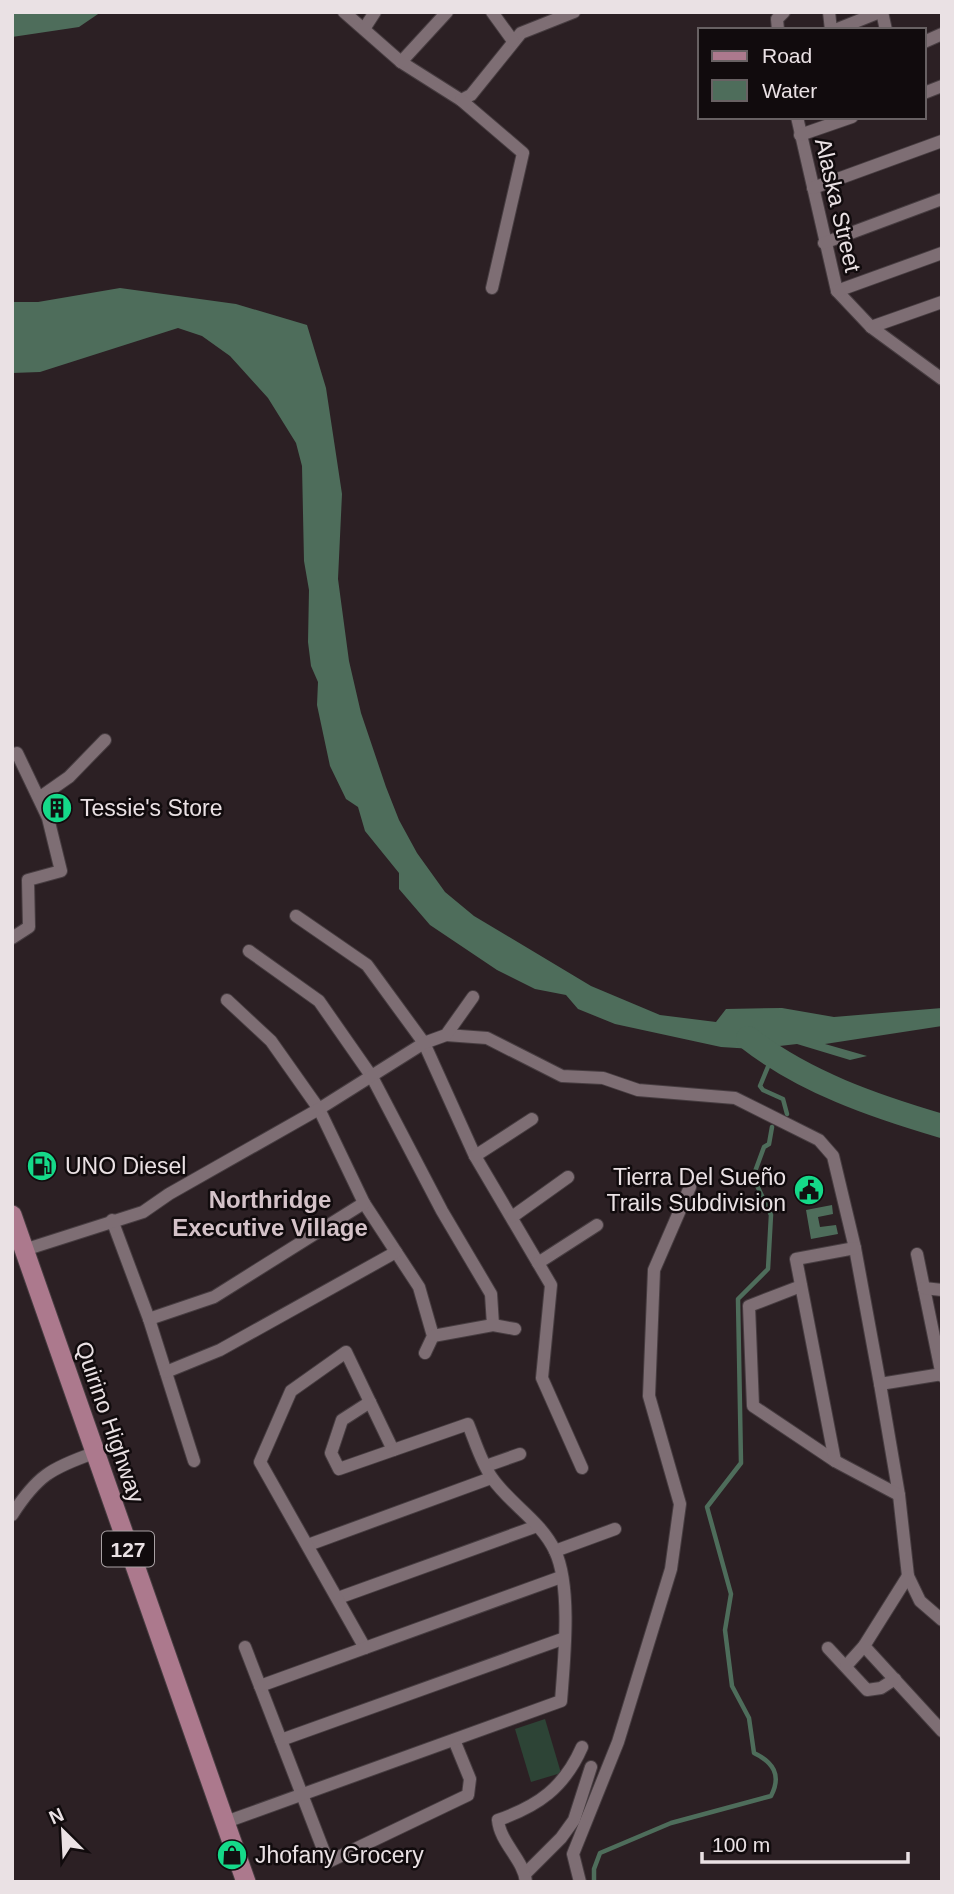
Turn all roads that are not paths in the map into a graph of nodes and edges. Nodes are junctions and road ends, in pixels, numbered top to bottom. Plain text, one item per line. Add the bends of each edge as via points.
1 (344, 12) edge
2 (375, 12) edge
3 (447, 12) edge
4 (492, 12) edge
5 (574, 12) edge
6 (881, 12) edge
7 (838, 28) edge
8 (364, 29) junction
9 (513, 41) junction
10 (401, 62) junction
11 (461, 100) junction
12 (797, 119) edge
13 (846, 119) edge
14 (800, 135) junction
15 (942, 141) edge
16 (813, 188) junction
17 (942, 199) edge
18 (824, 243) junction
19 (942, 253) edge
20 (492, 288) dead end
21 (837, 291) junction
22 (942, 302) edge
23 (871, 327) junction
24 (942, 379) edge
25 (105, 740) dead end
26 (14, 754) edge
27 (39, 798) junction
28 (296, 916) dead end
29 (12, 938) edge
30 (249, 951) dead end
31 (473, 997) dead end
32 (228, 1000) dead end
33 (446, 1035) junction
34 (425, 1043) junction
35 (372, 1077) junction
36 (319, 1109) junction
37 (532, 1119) dead end
38 (475, 1156) junction
39 (568, 1177) dead end
40 (690, 1187) dead end
41 (364, 1203) junction
42 (12, 1215) edge
43 (512, 1217) junction
44 (112, 1220) junction
45 (597, 1225) dead end
46 (855, 1248) junction
47 (24, 1250) junction
48 (396, 1252) junction
49 (917, 1254) dead end
50 (538, 1263) junction
51 (801, 1286) junction
52 (924, 1288) junction
53 (942, 1290) edge
54 (149, 1319) junction
55 (493, 1325) junction
56 (515, 1329) dead end
57 (433, 1336) junction
58 (425, 1353) dead end
59 (166, 1372) junction
60 (942, 1375) edge
61 (880, 1384) junction
62 (370, 1402) junction
63 (393, 1450) junction
64 (94, 1453) junction
65 (520, 1454) dead end
66 (194, 1461) dead end
67 (835, 1461) junction
68 (582, 1468) dead end
69 (489, 1472) junction
70 (899, 1495) junction
71 (12, 1516) edge
72 (537, 1526) junction
73 (615, 1529) dead end
74 (308, 1545) junction
75 (555, 1551) junction
76 (908, 1576) junction
77 (561, 1577) junction
78 (338, 1598) junction
79 (942, 1620) edge
80 (565, 1638) junction
81 (864, 1646) junction
82 (245, 1647) dead end
83 (365, 1648) junction
84 (828, 1648) dead end
85 (846, 1666) junction
86 (895, 1679) junction
87 (260, 1686) junction
88 (942, 1731) edge
89 (281, 1740) junction
90 (454, 1740) junction
91 (582, 1747) dead end
92 (591, 1767) dead end
93 (302, 1796) junction
94 (223, 1823) junction
95 (525, 1878) edge
96 (246, 1882) edge
97 (580, 1882) edge

1 - 8 street
2 - 8 street
3 - 10 street
4 - 9 street
5 - 9 street via 521,33
6 - 7 street
8 - 10 street
9 - 11 street via 471,95
10 - 11 street
11 - 20 street via 523,152
12 - 14 street, Alaska Street
13 - 14 street
14 - 16 street, Alaska Street
15 - 16 street
16 - 18 street, Alaska Street
17 - 18 street
18 - 21 street, Alaska Street
19 - 21 street
21 - 23 street, Alaska Street
22 - 23 street
23 - 24 street, Alaska Street
25 - 27 street via 69,777
26 - 27 street
27 - 29 street via 61,871 28,880 29,927
28 - 34 street via 367,965
30 - 35 street via 319,1001
31 - 33 street
32 - 36 street via 271,1041
33 - 34 street
33 - 46 street via 487,1038 562,1076 603,1078 638,1090 735,1098 764,1110 819,1140 833,1156
34 - 35 street
34 - 38 street
35 - 36 street
35 - 55 street via 491,1294
36 - 41 street
36 - 44 street via 169,1194 144,1213
37 - 38 street
38 - 43 street
39 - 43 street
40 - 97 street via 654,1270 649,1396 680,1504 671,1570 618,1742 573,1854
41 - 48 street
41 - 54 street via 214,1297
42 - 47 main road, Quirino Highway / 127
43 - 50 street
44 - 47 street
44 - 54 street
45 - 50 street
46 - 51 street via 796,1259
46 - 61 street
47 - 64 main road, Quirino Highway / 127
48 - 57 street via 419,1287
48 - 59 street via 220,1350
49 - 52 street
50 - 68 street via 551,1284 542,1378
51 - 67 street
51 - 67 street via 750,1306 753,1406
52 - 53 street
52 - 60 street
54 - 59 street
55 - 56 street
55 - 57 street
57 - 58 street
59 - 66 street
60 - 61 street
61 - 70 street
62 - 63 street
62 - 63 street via 342,1420 331,1453 339,1469
62 - 74 street via 346,1352 291,1391 260,1462
63 - 69 street via 468,1424
64 - 71 street via 54,1467
64 - 94 main road, Quirino Highway / 127
65 - 69 street
67 - 70 street
69 - 72 street
69 - 74 street
70 - 76 street
72 - 75 street
72 - 78 street
73 - 75 street
74 - 78 street
75 - 77 street
76 - 79 street via 920,1601
76 - 81 street
77 - 80 street
77 - 83 street
78 - 83 street
80 - 89 street
80 - 90 street via 561,1701
81 - 85 street
81 - 86 street
82 - 87 street
83 - 87 street
84 - 85 street
85 - 86 street via 867,1689 881,1688
86 - 88 street
87 - 89 street
89 - 93 street
90 - 93 street
90 - 93 street via 470,1779 468,1795 328,1862
91 - 95 street via 573,1768 548,1794 530,1808 498,1820 506,1847
92 - 95 street via 573,1820
93 - 94 street
94 - 96 main road, Quirino Highway / 127

